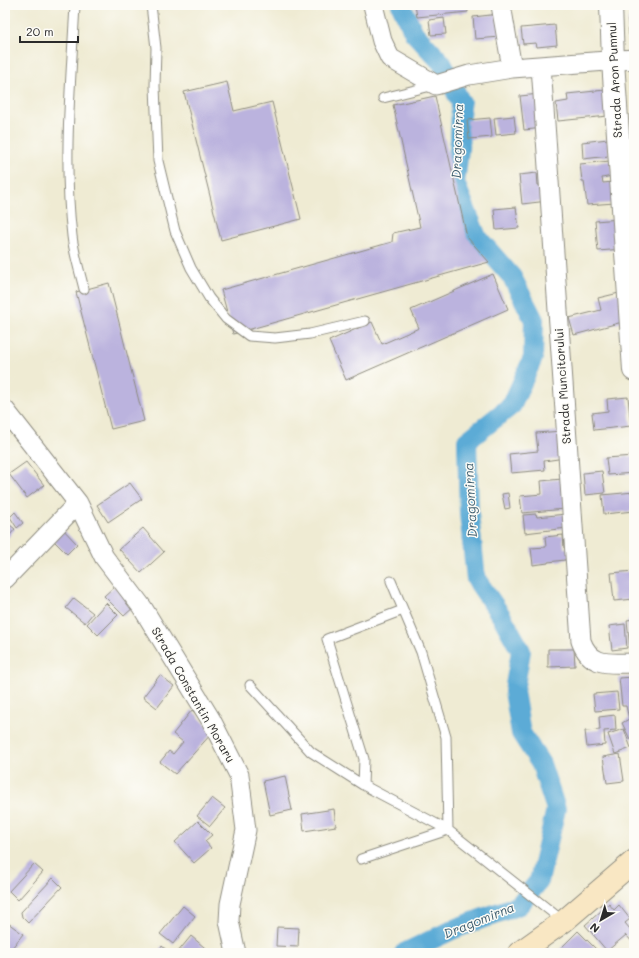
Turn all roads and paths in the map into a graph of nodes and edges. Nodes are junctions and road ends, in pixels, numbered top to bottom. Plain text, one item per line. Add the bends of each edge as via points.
1 (75, 5) edge
2 (151, 5) edge
3 (373, 5) edge
4 (501, 5) edge
5 (611, 5) edge
6 (623, 60) edge
7 (541, 66) junction
8 (512, 68) junction
9 (436, 85) junction
10 (383, 98) dead end
11 (84, 289) dead end
12 (364, 321) dead end
13 (634, 370) edge
14 (5, 410) edge
15 (78, 503) junction
16 (5, 579) edge
17 (391, 581) dead end
18 (403, 610) junction
19 (634, 663) edge
20 (250, 685) dead end
21 (363, 785) junction
22 (448, 830) junction
23 (361, 859) dead end
24 (634, 861) edge
25 (564, 922) junction
26 (236, 953) edge
27 (519, 953) edge

1 - 11 lane via 68,181 72,237
2 - 12 lane via 156,48 158,161 175,231 191,268 209,298 226,319 249,336 275,338 310,334
3 - 9 street via 382,41 390,58
4 - 8 street
5 - 6 street, Strada Aron Pumnul
6 - 7 street
6 - 13 street, Strada Aron Pumnul
7 - 8 street
7 - 19 street, Strada Muncitorului via 582,641 589,657 597,662
8 - 9 street via 469,75
9 - 10 lane
14 - 15 street, Strada Constantin Moraru
15 - 16 street
15 - 26 street, Strada Constantin Moraru via 104,557 142,607 211,720 239,775 246,830 230,904 229,921
17 - 18 lane
18 - 21 lane via 327,639 364,759
18 - 22 lane via 421,652 446,737
20 - 21 lane via 312,752
21 - 22 lane
22 - 23 lane
22 - 25 lane
24 - 25 main road
25 - 27 main road

